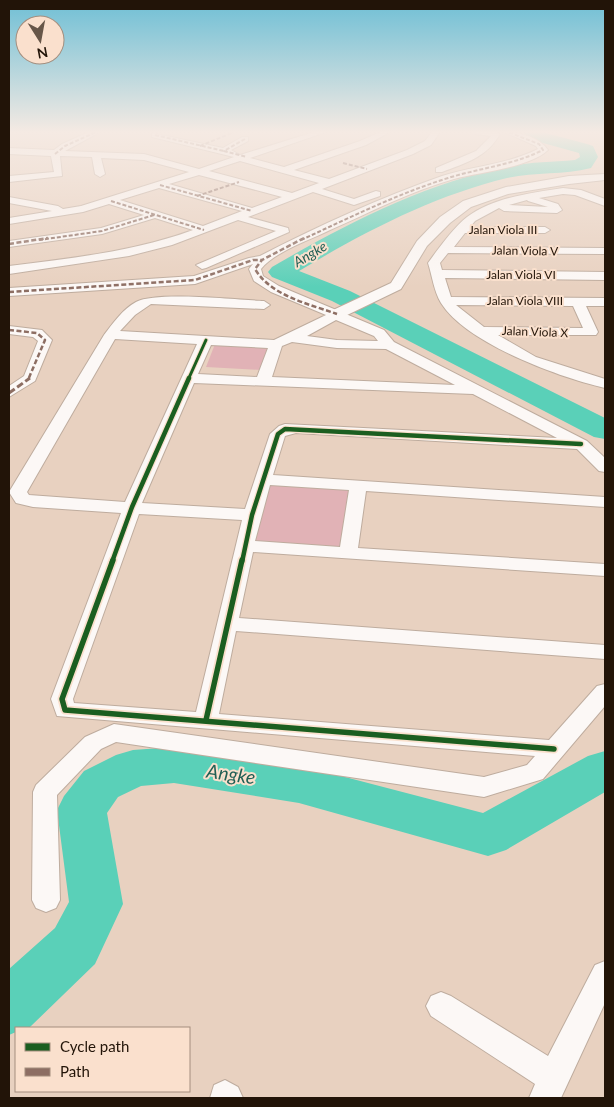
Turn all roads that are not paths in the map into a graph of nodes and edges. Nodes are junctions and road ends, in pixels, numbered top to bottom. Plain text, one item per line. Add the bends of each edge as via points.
1 (164, 184) edge
2 (234, 184) edge
3 (245, 184) edge
4 (330, 184) edge
5 (404, 184) edge
6 (430, 184) edge
7 (548, 184) edge
8 (160, 185) junction
9 (313, 189) junction
10 (506, 191) junction
11 (197, 196) junction
12 (291, 196) junction
13 (526, 197) junction
14 (9, 200) edge
15 (112, 201) junction
16 (605, 203) edge
17 (493, 207) junction
18 (252, 211) junction
19 (69, 212) junction
20 (154, 214) junction
21 (238, 217) junction
22 (9, 221) edge
23 (204, 230) junction
24 (461, 230) junction
25 (545, 230) dead end
26 (9, 244) edge
27 (444, 250) junction
28 (605, 251) edge
29 (262, 260) junction
30 (202, 265) dead end
31 (9, 270) edge
32 (437, 274) junction
33 (605, 276) edge
34 (9, 292) edge
35 (446, 301) junction
36 (578, 302) junction
37 (605, 302) edge
38 (264, 305) dead end
39 (340, 312) junction
40 (9, 330) edge
41 (479, 330) junction
42 (111, 335) junction
43 (291, 338) junction
44 (206, 340) junction
45 (276, 344) junction
46 (389, 346) junction
47 (605, 370) edge
48 (574, 372) junction
49 (189, 378) junction
50 (263, 381) junction
51 (605, 384) edge
52 (477, 390) junction
53 (9, 393) edge
54 (581, 444) junction
55 (605, 467) edge
56 (262, 479) junction
57 (358, 487) junction
58 (605, 502) edge
59 (132, 507) junction
60 (252, 515) junction
61 (244, 546) junction
62 (348, 552) junction
63 (605, 570) edge
64 (226, 624) junction
65 (605, 652) edge
66 (605, 692) edge
67 (206, 720) junction
68 (554, 749) junction
69 (46, 900) dead end
70 (605, 974) edge
71 (441, 1006) dead end
72 (549, 1087) edge

1 - 8 street
2 - 11 street
3 - 12 street
4 - 9 street
5 - 9 street via 354,202
6 - 29 street via 406,192
7 - 10 street
8 - 11 street
8 - 15 street
9 - 12 street
10 - 13 street
10 - 39 street via 467,204 444,220 422,244 396,286
11 - 18 street
12 - 18 street
13 - 16 street via 577,192
13 - 17 street
13 - 17 street via 554,206 557,210 543,212
14 - 19 street
15 - 19 street
15 - 20 street
17 - 24 street via 470,219
18 - 21 street
19 - 22 street
20 - 23 street
20 - 26 street via 102,231
21 - 23 street
21 - 30 street via 284,232
23 - 31 street via 129,253
24 - 25 street, Jalan Viola III
24 - 27 street
27 - 28 street, Jalan Viola V
27 - 32 street via 434,263
29 - 34 street via 253,260 195,280
29 - 39 street via 255,269 258,278 275,289
32 - 33 street, Jalan Viola VI
32 - 35 street
35 - 36 street, Jalan Viola VIII
35 - 41 street via 458,315
36 - 37 street, Jalan Viola VIII
36 - 41 street, Jalan Viola X via 591,332
38 - 42 street via 148,300 123,318
39 - 43 street
39 - 46 street via 379,333
40 - 53 street via 37,333 45,340 30,378
41 - 48 street via 531,360
42 - 44 street
42 - 59 street via 18,492 22,500 33,502
43 - 45 street
43 - 46 street
44 - 45 street
44 - 49 street
45 - 50 street
46 - 52 street
47 - 48 street
48 - 51 street
49 - 50 street
49 - 59 street
50 - 52 street
52 - 54 street
54 - 55 street
54 - 56 street via 285,429 278,434
56 - 57 street
56 - 60 street
57 - 58 street
57 - 62 street
59 - 60 street
59 - 67 street via 62,705 72,712
60 - 61 street
61 - 62 street
61 - 64 street
62 - 63 street
64 - 65 street
64 - 67 street
66 - 68 street
67 - 68 street
68 - 69 street via 535,772 484,787 114,733 93,744 45,792
70 - 72 street
71 - 72 street

